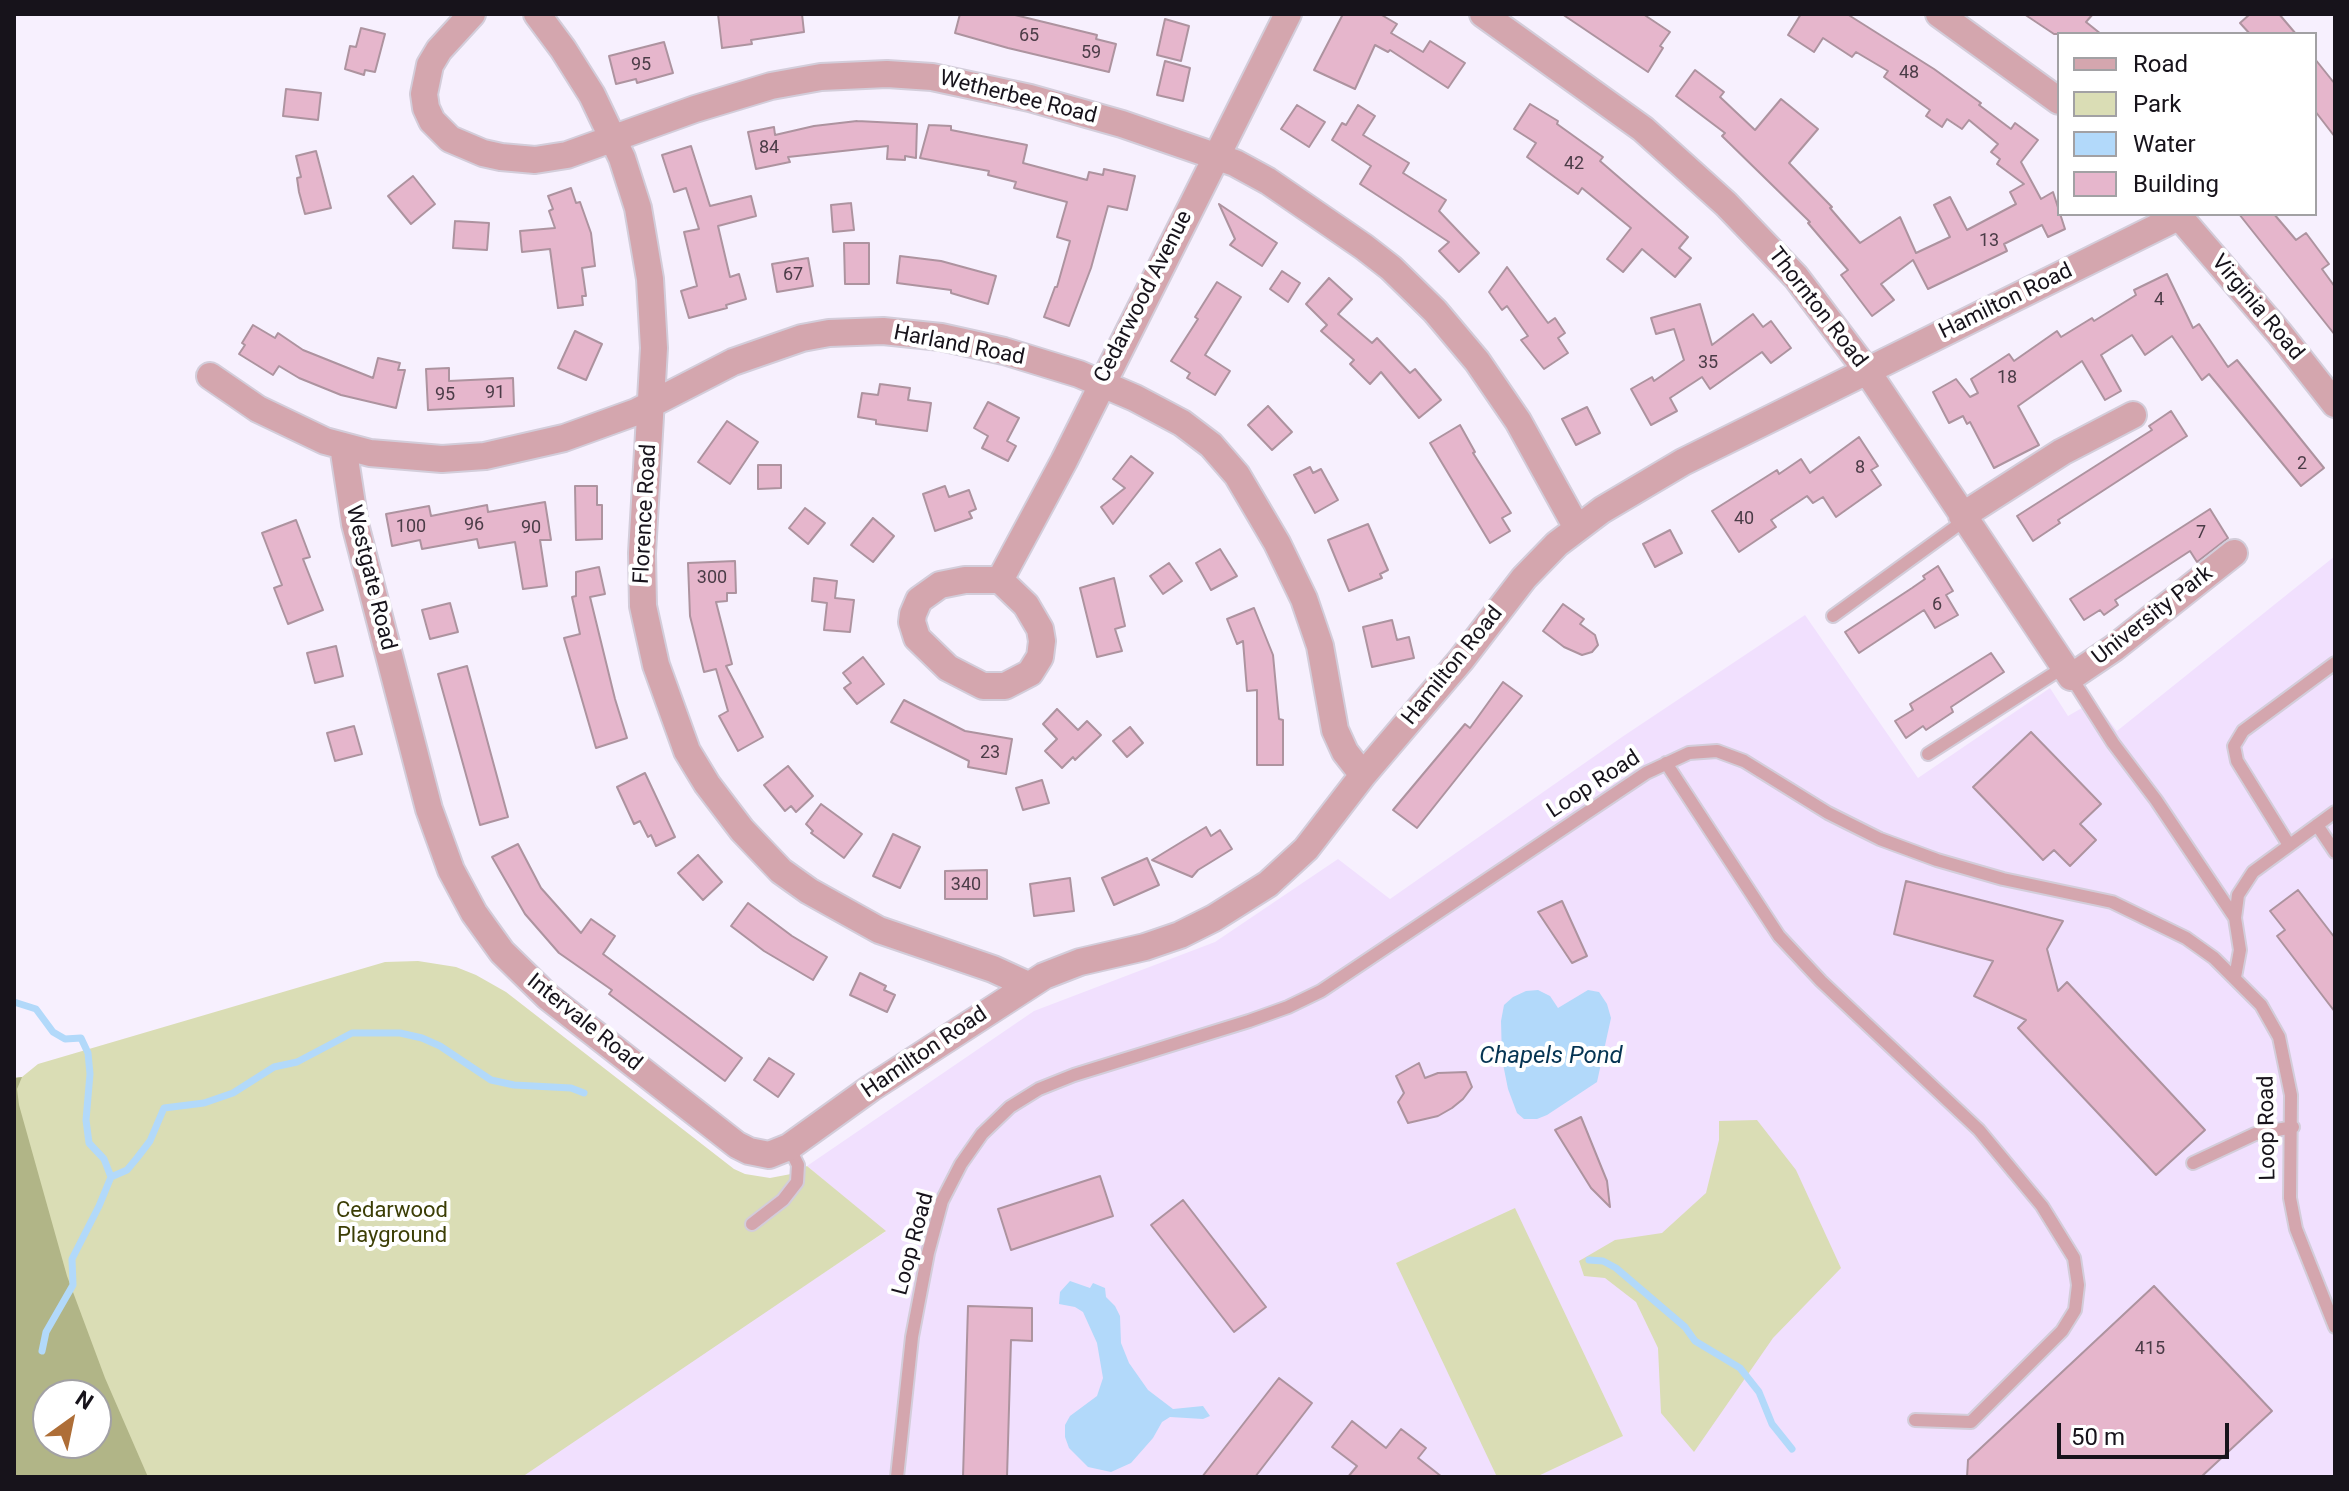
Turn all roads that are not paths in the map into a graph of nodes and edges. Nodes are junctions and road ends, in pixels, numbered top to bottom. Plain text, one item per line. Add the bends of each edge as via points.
1 (472, 14) edge
2 (537, 14) edge
3 (1288, 14) edge
4 (1483, 14) edge
5 (1939, 14) edge
6 (2057, 100) edge
7 (614, 140) junction
8 (1215, 155) junction
9 (2176, 216) edge
10 (2179, 216) edge
11 (1867, 371) junction
12 (210, 376) dead end
13 (1100, 383) junction
14 (652, 404) junction
15 (2335, 404) edge
16 (2133, 415) dead end
17 (343, 446) junction
18 (1964, 518) junction
19 (1577, 528) junction
20 (2234, 553) dead end
21 (1000, 580) junction
22 (1833, 616) dead end
23 (2335, 663) edge
24 (2068, 672) junction
25 (1928, 754) dead end
26 (1666, 763) junction
27 (1363, 775) junction
28 (2335, 812) edge
29 (2317, 825) junction
30 (2289, 845) junction
31 (2335, 852) edge
32 (445, 853) joint
33 (2235, 918) junction
34 (2235, 977) junction
35 (1028, 985) junction
36 (2293, 1127) junction
37 (789, 1147) junction
38 (763, 1155) joint
39 (2193, 1163) dead end
40 (752, 1224) dead end
41 (2335, 1327) edge
42 (1915, 1420) dead end
43 (897, 1477) edge

1 - 7 street, Wetherbee Road via 439,50 426,78 426,108 440,131 466,147 518,159 567,155
2 - 7 street, Florence Road via 577,70
3 - 8 street, Cedarwood Avenue
4 - 11 street, Thornton Road via 1621,112 1705,184 1796,277
5 - 6 street
7 - 8 street, Wetherbee Road via 771,86 887,74 1007,92
7 - 14 street, Florence Road via 645,241 653,319
8 - 13 street, Cedarwood Avenue
8 - 19 street, Wetherbee Road via 1268,181 1323,218 1413,289 1501,395
9 - 11 street, Hamilton Road
10 - 15 street, Virginia Road
11 - 18 street, Thornton Road
11 - 19 street, Hamilton Road via 1668,470
12 - 17 street via 276,419
13 - 14 street, Harland Road via 974,344 908,332 855,331 765,349
13 - 21 street, Cedarwood Avenue
13 - 27 street, Harland Road via 1199,434 1237,475 1304,599 1320,646 1335,730
14 - 17 street, Harland Road via 564,438 485,456 422,459
14 - 35 street, Florence Road via 641,561 643,606 661,683 697,768 768,859 822,900 879,930
16 - 18 street via 2062,452
17 - 32 street, Westgate Road via 355,524
18 - 22 lane
18 - 24 street, Thornton Road
19 - 27 street, Hamilton Road via 1524,578
20 - 24 street, University Park via 2114,648
21 - 21 street via 1033,615 1042,649 1030,673 995,687 948,668 924,647 912,622 916,606 930,590 965,580
23 - 30 lane via 2243,731 2234,746 2237,761
24 - 25 lane, University Park
24 - 33 lane
26 - 34 lane, Loop Road via 1689,753 1717,751 1744,761 1880,839 2003,879 2112,902 2139,913 2186,938
26 - 42 lane via 1779,936 1979,1130 2042,1206 2074,1258 2075,1310 2062,1331 1971,1422
26 - 43 lane, Loop Road via 1321,991 1249,1021 1074,1075 1010,1107 982,1134 942,1201 912,1337
27 - 35 street, Hamilton Road via 1306,849 1242,902 1180,935 1068,965
28 - 29 lane
29 - 30 lane
29 - 31 lane
30 - 33 lane via 2247,880 2238,895
32 - 38 street, Intervale Road via 483,927 528,979 737,1145
33 - 34 lane via 2240,950
34 - 36 lane, Loop Road via 2261,1005 2279,1037
35 - 37 street, Hamilton Road
36 - 39 lane via 2255,1134
36 - 41 lane, Loop Road via 2289,1186 2296,1229
37 - 38 street, Hamilton Road
37 - 40 lane via 798,1165 797,1182

